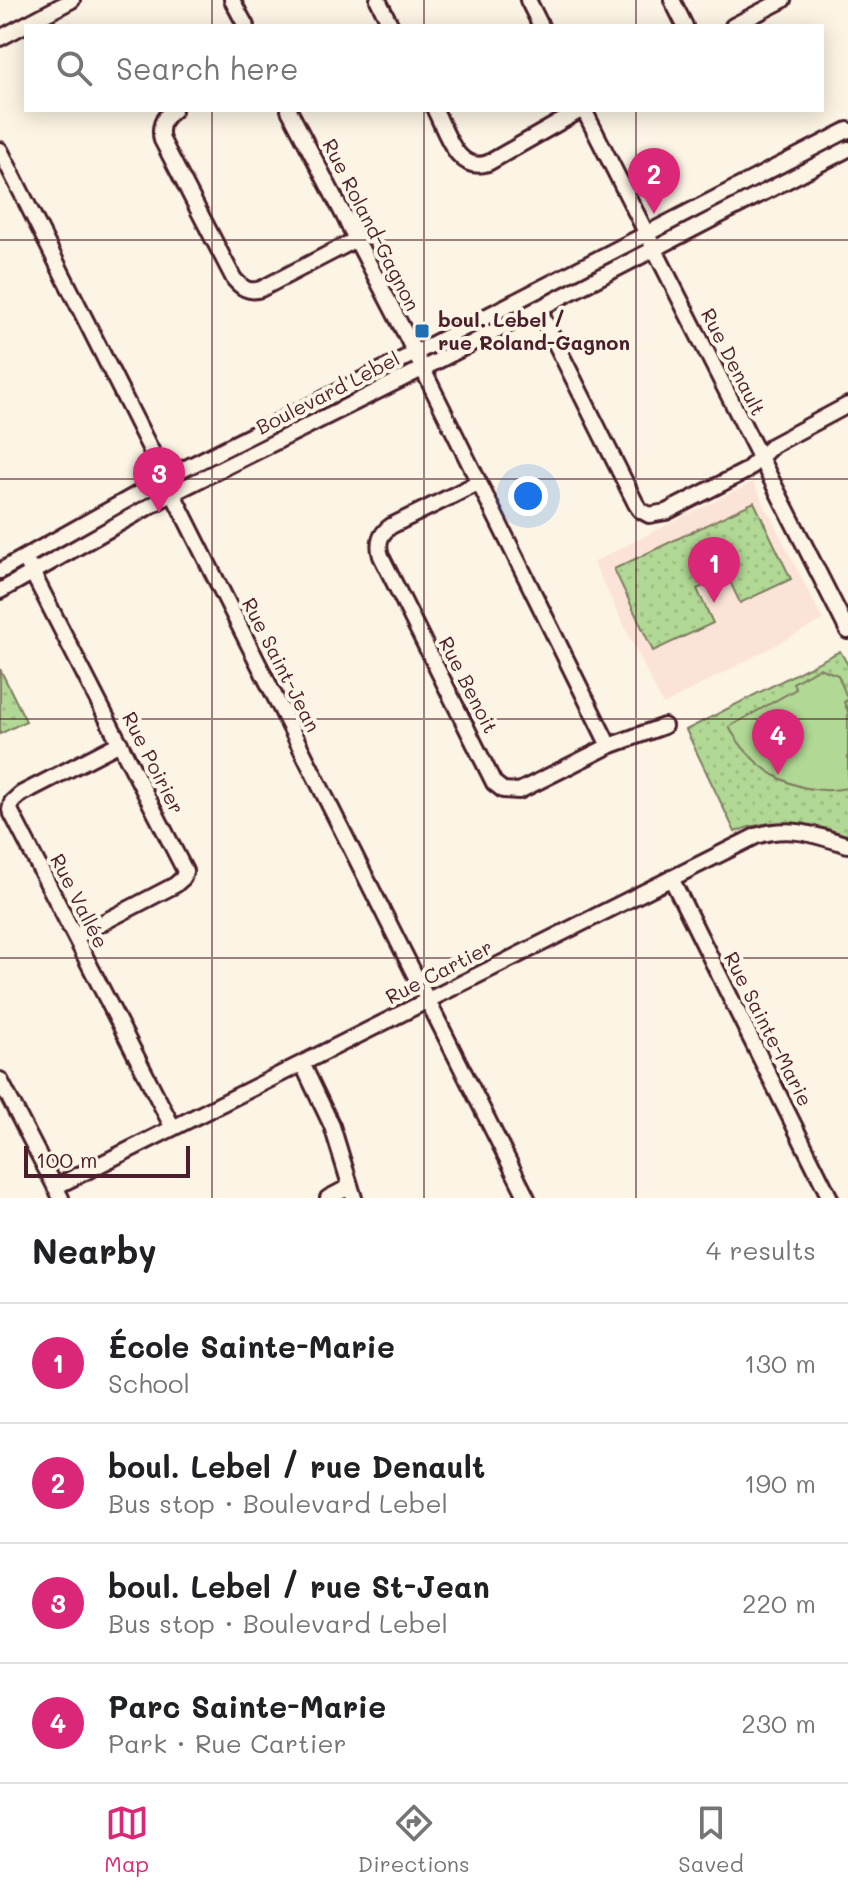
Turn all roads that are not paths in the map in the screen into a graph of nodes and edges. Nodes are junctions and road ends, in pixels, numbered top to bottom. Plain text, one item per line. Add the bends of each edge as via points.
1 (72, 0) edge
2 (232, 0) edge
3 (378, 0) edge
4 (528, 0) edge
5 (672, 0) edge
6 (783, 0) edge
7 (27, 24) edge
8 (245, 24) edge
9 (390, 24) edge
10 (540, 24) edge
11 (684, 24) edge
12 (737, 24) edge
13 (24, 25) edge
14 (0, 38) edge
15 (171, 112) edge
16 (290, 112) edge
17 (436, 112) edge
18 (578, 112) edge
19 (583, 112) edge
20 (848, 130) edge
21 (848, 149) edge
22 (0, 150) edge
23 (646, 234) junction
24 (357, 239) junction
25 (653, 249) junction
26 (538, 308) junction
27 (414, 354) junction
28 (422, 369) junction
29 (848, 405) edge
30 (758, 457) junction
31 (166, 478) junction
32 (478, 483) junction
33 (173, 493) junction
34 (24, 557) junction
35 (0, 571) edge
36 (32, 572) junction
37 (0, 591) edge
38 (848, 631) edge
39 (664, 726) dead end
40 (120, 743) junction
41 (609, 746) junction
42 (848, 845) edge
43 (671, 878) junction
44 (75, 937) junction
45 (428, 1000) junction
46 (302, 1063) junction
47 (0, 1080) edge
48 (173, 1128) junction
49 (58, 1192) edge
50 (352, 1192) edge
51 (328, 1198) edge
52 (527, 1198) edge
53 (830, 1198) edge

1 - 7 street
2 - 8 street
3 - 9 street
4 - 10 street
5 - 11 street
6 - 12 street
13 - 14 street
15 - 24 street via 161,125 162,140 242,287 261,289
16 - 24 street, Rue Roland-Gagnon
17 - 18 street via 461,159 474,165 488,163
19 - 23 street, Rue Denault
20 - 23 street, Boulevard Lebel
21 - 25 street, Boulevard Lebel
22 - 31 street, Rue Saint-Jean
23 - 25 street, Rue Denault
23 - 27 street, Boulevard Lebel
24 - 27 street, Rue Roland-Gagnon
25 - 26 street, Boulevard Lebel
25 - 30 street, Rue Denault
26 - 28 street, Boulevard Lebel
26 - 30 street via 642,511 653,516 666,512 746,471
27 - 28 street, Rue Roland-Gagnon
27 - 31 street, Boulevard Lebel
28 - 32 street, Rue Roland-Gagnon
28 - 33 street, Boulevard Lebel
29 - 30 street
30 - 38 street, Rue Denault
31 - 33 street, Rue Saint-Jean
31 - 34 street, Boulevard Lebel
32 - 41 street, Rue Roland-Gagnon
32 - 41 street, Rue Benoit via 391,526 378,544 494,783 519,791
33 - 36 street, Boulevard Lebel
33 - 45 street, Rue Saint-Jean
34 - 35 street, Boulevard Lebel
34 - 36 street, Rue Poirier
36 - 37 street, Boulevard Lebel
36 - 40 street, Rue Poirier
39 - 41 street, Rue Benoit
40 - 44 street, Rue Poirier via 185,873 172,887
40 - 44 street, Rue Vallée via 21,794 10,807
42 - 43 street, Rue Cartier via 795,830 769,832
43 - 45 street, Rue Cartier
43 - 53 street, Rue Sainte-Marie
44 - 48 street, Rue Vallée
45 - 46 street, Rue Cartier
45 - 52 street, Rue Saint-Jean
46 - 48 street, Rue Cartier
46 - 50 street via 332,1126
47 - 49 street
48 - 49 street, Rue Cartier
50 - 51 street

